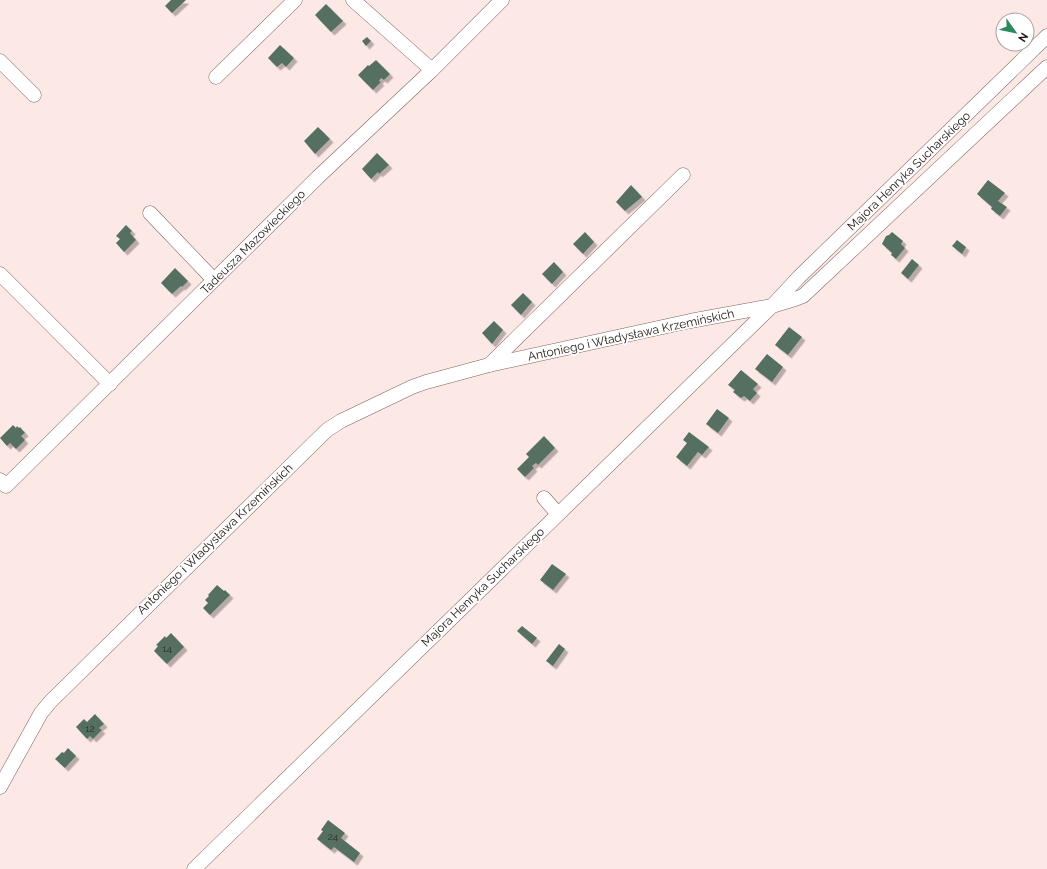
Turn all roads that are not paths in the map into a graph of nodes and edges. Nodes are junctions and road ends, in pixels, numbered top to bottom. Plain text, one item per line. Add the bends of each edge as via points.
1 (295, 0) edge
2 (353, 0) edge
3 (502, 0) edge
4 (1047, 36) edge
5 (0, 61) edge
6 (1047, 67) edge
7 (432, 70) junction
8 (216, 77) dead end
9 (34, 95) dead end
10 (684, 175) dead end
11 (150, 213) dead end
12 (0, 274) edge
13 (214, 280) junction
14 (772, 306) junction
15 (489, 365) junction
16 (110, 384) junction
17 (3, 483) edge
18 (544, 498) dead end
19 (558, 514) junction
20 (0, 787) edge
21 (194, 869) edge

1 - 8 street
2 - 7 street
3 - 7 street, Tadeusza Mazowieckiego
4 - 14 street, Majora Henryka Sucharskiego
5 - 9 street
6 - 14 street, Majora Henryka Sucharskiego via 803,296
7 - 13 street, Tadeusza Mazowieckiego via 318,177
10 - 15 street, Antoniego i Władysława Krzemińskich
11 - 13 street
12 - 16 street
13 - 16 street, Tadeusza Mazowieckiego
14 - 15 street, Antoniego i Władysława Krzemińskich
14 - 19 street, Majora Henryka Sucharskiego
15 - 20 street, Antoniego i Władysława Krzemińskich via 412,387 341,421 317,439 51,701
16 - 17 street, Tadeusza Mazowieckiego
18 - 19 street
19 - 21 street, Majora Henryka Sucharskiego

